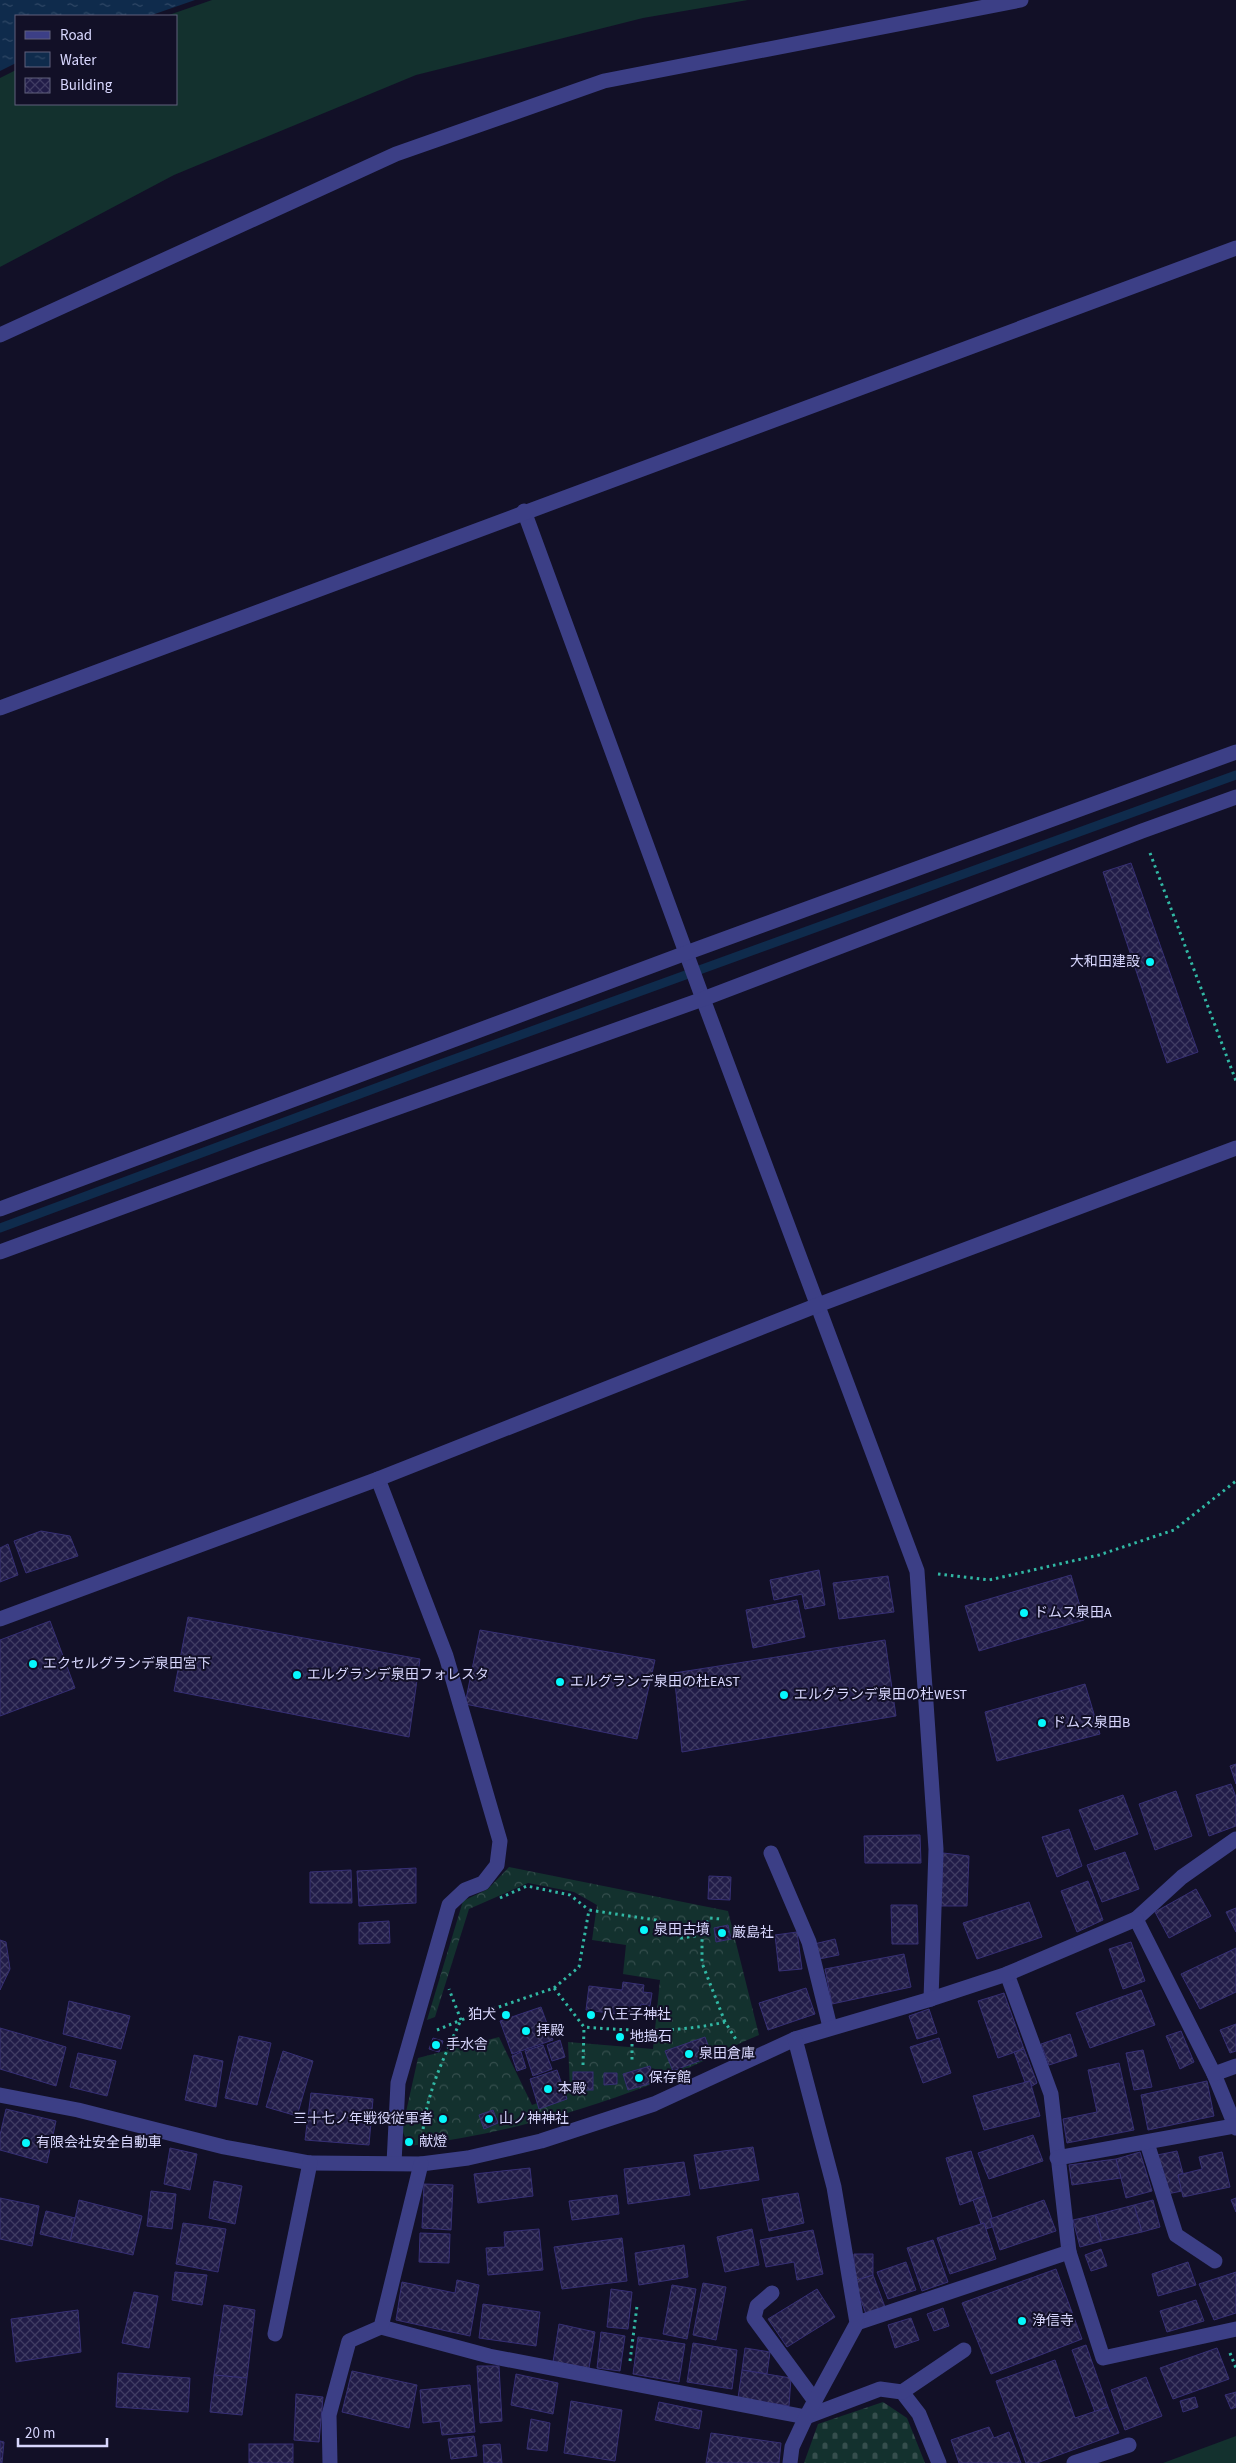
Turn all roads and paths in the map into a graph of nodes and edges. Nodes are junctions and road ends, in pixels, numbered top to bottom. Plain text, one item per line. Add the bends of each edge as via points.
1 (1021, 0) edge
2 (1236, 248) edge
3 (0, 334) edge
4 (524, 511) junction
5 (0, 708) edge
6 (1236, 752) edge
7 (1236, 798) edge
8 (1142, 831) junction
9 (686, 953) junction
10 (703, 999) junction
11 (1236, 1081) edge
12 (1236, 1148) edge
13 (0, 1209) edge
14 (0, 1252) edge
15 (818, 1305) junction
16 (378, 1479) junction
17 (1236, 1481) edge
18 (917, 1571) junction
19 (0, 1619) edge
20 (1236, 1840) edge
21 (771, 1853) dead end
22 (495, 1901) dead end
23 (589, 1910) junction
24 (721, 1919) dead end
25 (1136, 1919) junction
26 (702, 1934) junction
27 (1007, 1974) junction
28 (447, 1984) dead end
29 (554, 1988) junction
30 (930, 1999) junction
31 (461, 2020) junction
32 (725, 2022) junction
33 (584, 2026) junction
34 (830, 2027) junction
35 (632, 2031) junction
36 (795, 2039) junction
37 (749, 2060) junction
38 (632, 2061) dead end
39 (584, 2065) dead end
40 (1236, 2066) edge
41 (1214, 2074) junction
42 (0, 2095) edge
43 (1232, 2108) edge
44 (1235, 2127) edge
45 (1147, 2142) junction
46 (1057, 2158) junction
47 (310, 2163) junction
48 (394, 2163) junction
49 (421, 2164) junction
50 (1069, 2252) junction
51 (1215, 2261) dead end
52 (772, 2293) dead end
53 (637, 2306) dead end
54 (857, 2323) junction
55 (381, 2328) junction
56 (1236, 2329) edge
57 (275, 2334) dead end
58 (964, 2350) dead end
59 (627, 2384) junction
60 (902, 2392) junction
61 (815, 2401) junction
62 (806, 2417) junction
63 (1128, 2444) dead end
64 (330, 2463) edge
65 (790, 2463) edge
66 (938, 2463) edge
67 (1074, 2463) edge

1 - 3 street via 604,81 396,154
2 - 4 street
4 - 5 street
4 - 9 street
6 - 9 street
7 - 8 street
8 - 10 street
8 - 11 path
9 - 10 street
9 - 13 street
10 - 14 street
10 - 15 street
12 - 15 street
15 - 16 street
15 - 18 street
16 - 19 street
16 - 48 street via 446,1656 500,1841 497,1866 483,1883 465,1890 449,1905 398,2084
17 - 18 path via 1174,1530 1099,1556 989,1580
18 - 30 street via 936,1849
20 - 25 street via 1182,1877
21 - 34 street via 809,1942
22 - 23 path via 527,1886 570,1895
23 - 26 path via 656,1920 681,1938
23 - 29 path via 579,1967
24 - 26 path via 709,1918
25 - 27 street
25 - 41 street
26 - 32 path via 702,1963
27 - 30 street
27 - 46 street via 1051,2094
28 - 31 path
29 - 31 path
29 - 33 path
30 - 34 street
31 - 49 path via 436,2074 422,2129
32 - 35 path via 695,2029
32 - 37 path
33 - 35 path
33 - 39 path
34 - 36 street
35 - 38 path
36 - 37 street
36 - 54 street via 834,2187
37 - 49 street via 654,2104 541,2141 468,2158
40 - 41 street
41 - 43 street
42 - 47 street via 78,2110 224,2147
43 - 44 street
44 - 45 street
45 - 46 street
45 - 51 street via 1176,2235
46 - 50 street
47 - 48 street
47 - 57 street
48 - 49 street
49 - 55 street
50 - 54 street
50 - 56 street via 1103,2358
52 - 61 street via 757,2306 754,2318
53 - 59 path
54 - 61 street
55 - 59 street via 489,2356
55 - 64 street via 349,2341 329,2415
58 - 60 street
59 - 62 street
60 - 62 street via 880,2389
60 - 66 street via 919,2414
61 - 62 street
62 - 65 street via 792,2447
63 - 67 street

